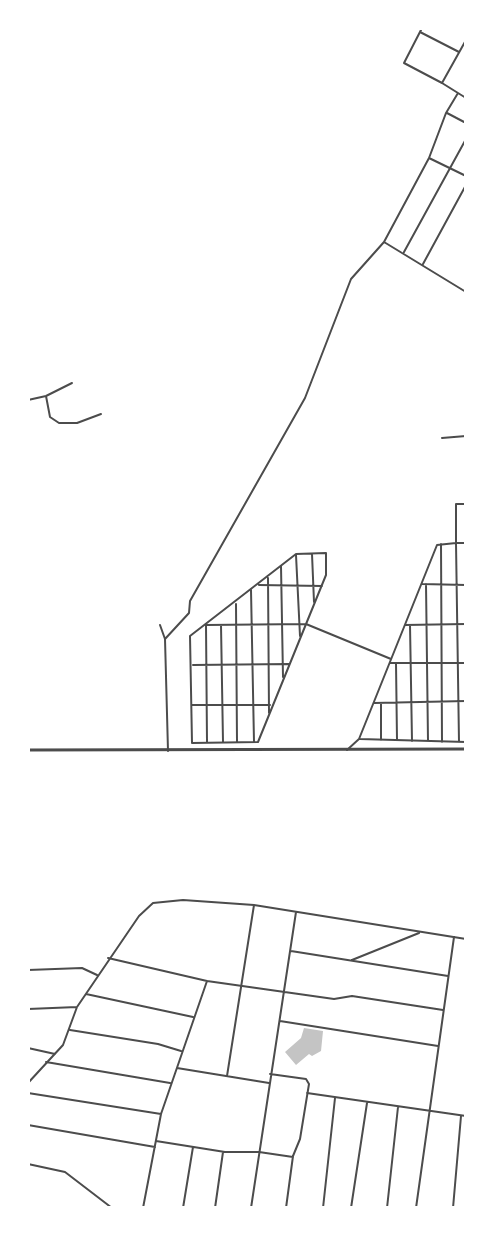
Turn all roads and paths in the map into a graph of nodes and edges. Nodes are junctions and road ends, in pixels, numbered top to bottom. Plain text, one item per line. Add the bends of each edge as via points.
1 (421, 30) edge
2 (465, 40) edge
3 (459, 52) junction
4 (442, 83) junction
5 (458, 93) junction
6 (465, 98) edge
7 (446, 113) junction
8 (465, 123) edge
9 (465, 139) edge
10 (429, 158) junction
11 (450, 168) junction
12 (465, 176) edge
13 (465, 185) edge
14 (384, 242) junction
15 (404, 253) junction
16 (423, 265) junction
17 (465, 291) edge
18 (72, 383) dead end
19 (46, 396) junction
20 (28, 400) edge
21 (101, 414) dead end
22 (465, 436) edge
23 (442, 438) dead end
24 (465, 504) edge
25 (456, 543) junction
26 (465, 543) edge
27 (441, 544) junction
28 (296, 554) junction
29 (312, 554) junction
30 (281, 566) junction
31 (268, 578) junction
32 (424, 584) junction
33 (442, 584) junction
34 (457, 584) junction
35 (257, 585) junction
36 (268, 585) junction
37 (465, 585) edge
38 (281, 586) junction
39 (297, 586) junction
40 (313, 586) junction
41 (322, 586) junction
42 (251, 590) junction
43 (236, 602) junction
44 (314, 605) junction
45 (458, 623) junction
46 (282, 624) junction
47 (299, 624) junction
48 (306, 624) junction
49 (427, 624) junction
50 (442, 624) junction
51 (465, 624) edge
52 (160, 625) dead end
53 (206, 625) junction
54 (221, 625) junction
55 (236, 625) junction
56 (252, 625) junction
57 (268, 625) junction
58 (405, 625) junction
59 (410, 625) junction
60 (165, 639) junction
61 (300, 639) junction
62 (391, 661) junction
63 (396, 663) junction
64 (411, 663) junction
65 (427, 663) junction
66 (442, 663) junction
67 (458, 663) junction
68 (465, 663) edge
69 (283, 664) junction
70 (289, 664) junction
71 (192, 665) junction
72 (207, 665) junction
73 (221, 665) junction
74 (237, 665) junction
75 (252, 665) junction
76 (269, 665) junction
77 (283, 680) junction
78 (465, 701) edge
79 (411, 702) junction
80 (428, 702) junction
81 (442, 702) junction
82 (459, 702) junction
83 (374, 703) junction
84 (381, 703) junction
85 (396, 703) junction
86 (192, 705) junction
87 (207, 705) junction
88 (222, 705) junction
89 (237, 705) junction
90 (253, 705) junction
91 (271, 705) junction
92 (359, 739) junction
93 (381, 740) junction
94 (397, 740) junction
95 (412, 741) junction
96 (428, 741) junction
97 (207, 742) junction
98 (223, 742) junction
99 (237, 742) junction
100 (254, 742) junction
101 (442, 742) junction
102 (459, 742) junction
103 (465, 742) edge
104 (465, 749) edge
105 (28, 750) edge
106 (347, 750) junction
107 (168, 751) junction
108 (254, 905) junction
109 (296, 912) junction
110 (421, 932) junction
111 (454, 937) junction
112 (465, 939) edge
113 (291, 951) junction
114 (108, 958) junction
115 (350, 960) junction
116 (28, 970) edge
117 (97, 975) junction
118 (448, 976) junction
119 (207, 981) junction
120 (242, 985) junction
121 (285, 992) junction
122 (86, 994) junction
123 (77, 1007) junction
124 (28, 1009) edge
125 (443, 1010) junction
126 (193, 1017) junction
127 (280, 1021) junction
128 (70, 1030) junction
129 (438, 1046) junction
130 (28, 1048) edge
131 (181, 1050) junction
132 (55, 1054) junction
133 (46, 1062) junction
134 (175, 1068) junction
135 (270, 1074) junction
136 (227, 1077) junction
137 (28, 1083) edge
138 (170, 1083) junction
139 (269, 1083) junction
140 (28, 1093) edge
141 (307, 1093) junction
142 (335, 1098) junction
143 (367, 1103) junction
144 (398, 1107) junction
145 (428, 1112) junction
146 (161, 1114) junction
147 (463, 1116) edge
148 (28, 1125) edge
149 (156, 1141) junction
150 (154, 1147) junction
151 (193, 1147) junction
152 (223, 1152) junction
153 (259, 1152) junction
154 (293, 1157) junction
155 (28, 1164) edge
156 (112, 1208) edge
157 (143, 1208) edge
158 (183, 1208) edge
159 (215, 1208) edge
160 (251, 1208) edge
161 (286, 1208) edge
162 (323, 1208) edge
163 (351, 1208) edge
164 (387, 1208) edge
165 (416, 1208) edge
166 (453, 1208) edge

1 - 3 street
1 - 4 street via 404,63
2 - 3 street
3 - 4 street
4 - 5 street
5 - 6 street
5 - 7 street
7 - 8 street
7 - 10 street
9 - 11 street
10 - 11 street
10 - 14 street
11 - 12 street
11 - 15 street
13 - 16 street
14 - 15 street
14 - 60 street via 351,279 305,398 190,601 189,613
15 - 16 street
16 - 17 street
18 - 19 street
19 - 20 street
19 - 21 street via 50,417 59,423 77,423
22 - 23 street
24 - 25 street via 456,504
25 - 26 street
25 - 27 street
25 - 34 street
27 - 32 street via 437,545
27 - 33 street
28 - 29 street
28 - 30 street
28 - 39 street
29 - 40 street
29 - 41 street via 326,553
30 - 31 street
30 - 38 street
31 - 35 street
31 - 36 street
32 - 33 street
32 - 49 street
32 - 58 street
33 - 34 street
33 - 50 street
34 - 37 street
34 - 45 street
35 - 36 street
35 - 42 street
36 - 38 street
36 - 57 street
38 - 39 street
38 - 46 street
39 - 40 street
39 - 47 street
40 - 41 street
40 - 44 street
41 - 44 street
42 - 43 street
42 - 56 street
43 - 53 street
43 - 55 street
44 - 48 street
45 - 50 street
45 - 51 street
45 - 67 street
46 - 47 street
46 - 57 street
46 - 69 street
47 - 48 street
47 - 61 street
48 - 61 street
48 - 62 street
49 - 50 street
49 - 59 street
49 - 65 street
50 - 66 street
52 - 60 street
53 - 54 street
53 - 71 street via 190,636
53 - 72 street
54 - 55 street
54 - 73 street
55 - 56 street
55 - 74 street
56 - 57 street
56 - 75 street
57 - 76 street
58 - 59 street
58 - 62 street
59 - 64 street
60 - 107 street
61 - 70 street
62 - 63 street
62 - 83 street
63 - 64 street
63 - 85 street
64 - 65 street
64 - 79 street
65 - 66 street
65 - 80 street
66 - 67 street
66 - 81 street
67 - 68 street
67 - 82 street
69 - 70 street
69 - 76 street
69 - 77 street
70 - 77 street
71 - 72 street
71 - 86 street
72 - 73 street
72 - 87 street
73 - 74 street
73 - 88 street
74 - 75 street
74 - 89 street
75 - 76 street
75 - 90 street
76 - 91 street
77 - 91 street
78 - 82 street
79 - 80 street
79 - 85 street
79 - 95 street
80 - 81 street
80 - 96 street
81 - 82 street
81 - 101 street
82 - 102 street
83 - 84 street
83 - 92 street
84 - 85 street
84 - 93 street
85 - 94 street
86 - 87 street
86 - 97 street via 192,743
87 - 88 street
87 - 97 street
88 - 89 street
88 - 98 street
89 - 90 street
89 - 99 street
90 - 91 street
90 - 100 street
91 - 100 street via 269,719 258,742
92 - 93 street
92 - 106 street
93 - 94 street
94 - 95 street
95 - 96 street
96 - 101 street
97 - 98 street
98 - 99 street
99 - 100 street
101 - 102 street
102 - 103 street
104 - 106 street
105 - 107 street
106 - 107 street
108 - 109 street
108 - 114 street via 183,900 153,903
108 - 120 street
109 - 110 street
109 - 113 street
110 - 111 street
110 - 115 street
111 - 112 street
111 - 118 street
113 - 115 street
113 - 121 street
114 - 117 street
114 - 119 street
115 - 118 street
116 - 117 street via 82,968
117 - 122 street
118 - 125 street
119 - 120 street
119 - 126 street
120 - 121 street
120 - 136 street
121 - 125 street via 334,999 352,996
121 - 127 street
122 - 123 street
122 - 126 street
123 - 124 street
123 - 128 street
125 - 129 street
126 - 131 street
127 - 129 street
127 - 135 street
128 - 131 street
128 - 132 street
129 - 145 street
130 - 132 street
131 - 134 street
132 - 133 street
133 - 137 street
133 - 138 street
134 - 136 street
134 - 138 street
135 - 139 street
135 - 141 street via 306,1079
136 - 139 street
138 - 146 street
139 - 153 street
140 - 146 street
141 - 142 street
141 - 154 street
142 - 143 street
142 - 162 street
143 - 144 street
143 - 163 street
144 - 145 street
144 - 164 street
145 - 147 street
145 - 165 street
146 - 149 street
147 - 166 street
148 - 150 street
149 - 150 street
149 - 151 street
150 - 157 street
151 - 152 street
151 - 158 street
152 - 153 street
152 - 159 street
153 - 154 street
153 - 160 street
154 - 161 street
155 - 156 street via 65,1172

